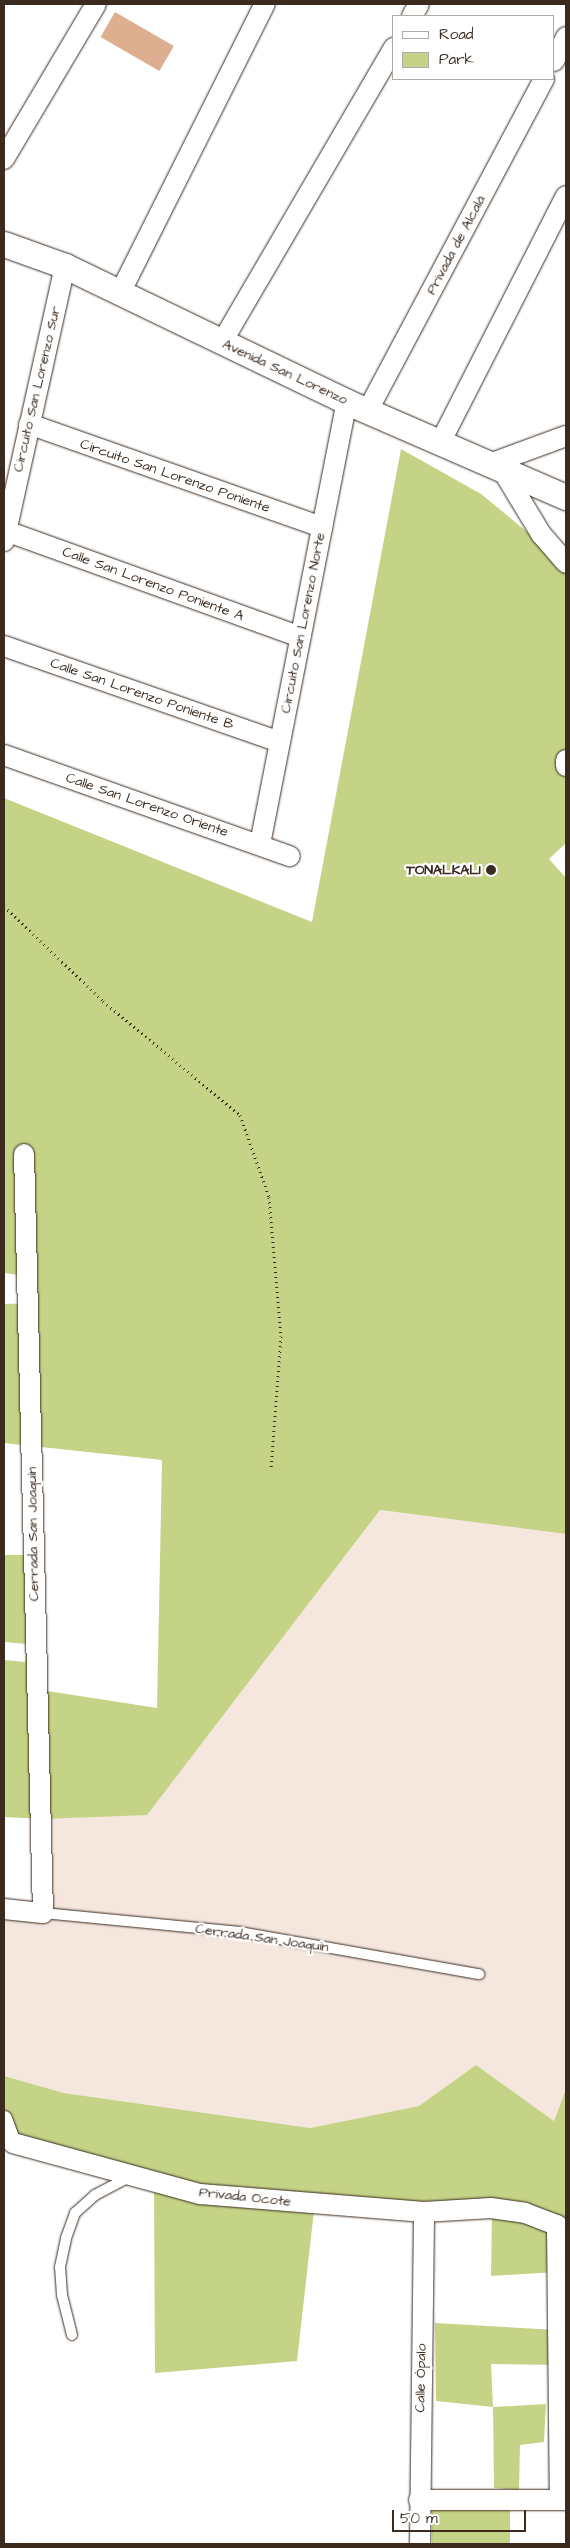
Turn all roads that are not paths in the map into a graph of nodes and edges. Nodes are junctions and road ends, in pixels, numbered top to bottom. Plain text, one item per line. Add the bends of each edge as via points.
1 (96, 4) edge
2 (266, 4) edge
3 (419, 4) edge
4 (413, 15) edge
5 (566, 37) edge
6 (392, 51) edge
7 (555, 59) edge
8 (543, 80) edge
9 (4, 159) edge
10 (566, 196) edge
11 (4, 244) edge
12 (65, 266) junction
13 (120, 294) junction
14 (222, 342) junction
15 (358, 406) junction
16 (29, 424) junction
17 (566, 436) edge
18 (440, 443) junction
19 (495, 468) junction
20 (566, 497) edge
21 (322, 527) junction
22 (5, 536) edge
23 (566, 563) edge
24 (301, 637) junction
25 (4, 646) edge
26 (280, 742) junction
27 (4, 755) edge
28 (260, 844) junction
29 (290, 856) dead end
30 (24, 1154) dead end
31 (4, 1909) edge
32 (43, 1913) junction
33 (479, 1974) dead end
34 (4, 2118) edge
35 (12, 2143) joint
36 (132, 2176) junction
37 (424, 2212) junction
38 (561, 2227) edge
39 (562, 2324) edge
40 (72, 2334) dead end
41 (420, 2500) junction
42 (563, 2500) edge
43 (420, 2544) edge

1 - 9 street
2 - 13 street
3 - 4 street
5 - 7 street
6 - 14 street
8 - 15 street, Privada de Alcalá
10 - 18 street
11 - 12 street, Avenida San Lorenzo
12 - 13 street, Avenida San Lorenzo
12 - 16 street, Circuito San Lorenzo Sur
13 - 14 street, Avenida San Lorenzo
14 - 15 street, Avenida San Lorenzo
15 - 18 street, Avenida San Lorenzo
15 - 21 street, Circuito San Lorenzo Norte
16 - 21 street, Circuito San Lorenzo Poniente
16 - 22 street, Circuito San Lorenzo Sur
17 - 19 street
18 - 19 street, Avenida San Lorenzo
19 - 20 street, Avenida San Lorenzo
19 - 23 street via 541,534
21 - 24 street, Circuito San Lorenzo Norte
22 - 24 street, Calle San Lorenzo Poniente A
24 - 26 street, Circuito San Lorenzo Norte
25 - 26 street, Calle San Lorenzo Poniente B
26 - 28 street, Circuito San Lorenzo Norte
27 - 28 street, Calle San Lorenzo Oriente
28 - 29 street, Calle San Lorenzo Oriente
30 - 32 street, Cerrada San Joaquín
31 - 32 street, Cerrada San Joaquín
32 - 33 lane, Cerrada San Joaquín via 240,1932
34 - 35 street
35 - 36 street, Privada Ocote
36 - 37 street, Privada Ocote via 200,2194
36 - 40 lane via 95,2195 75,2213 60,2267 62,2295
37 - 38 street, Privada Ocote via 491,2208 525,2213
37 - 41 street, Calle Ópalo
38 - 39 street
39 - 42 street
41 - 42 street
41 - 43 street, Calle Ópalo

